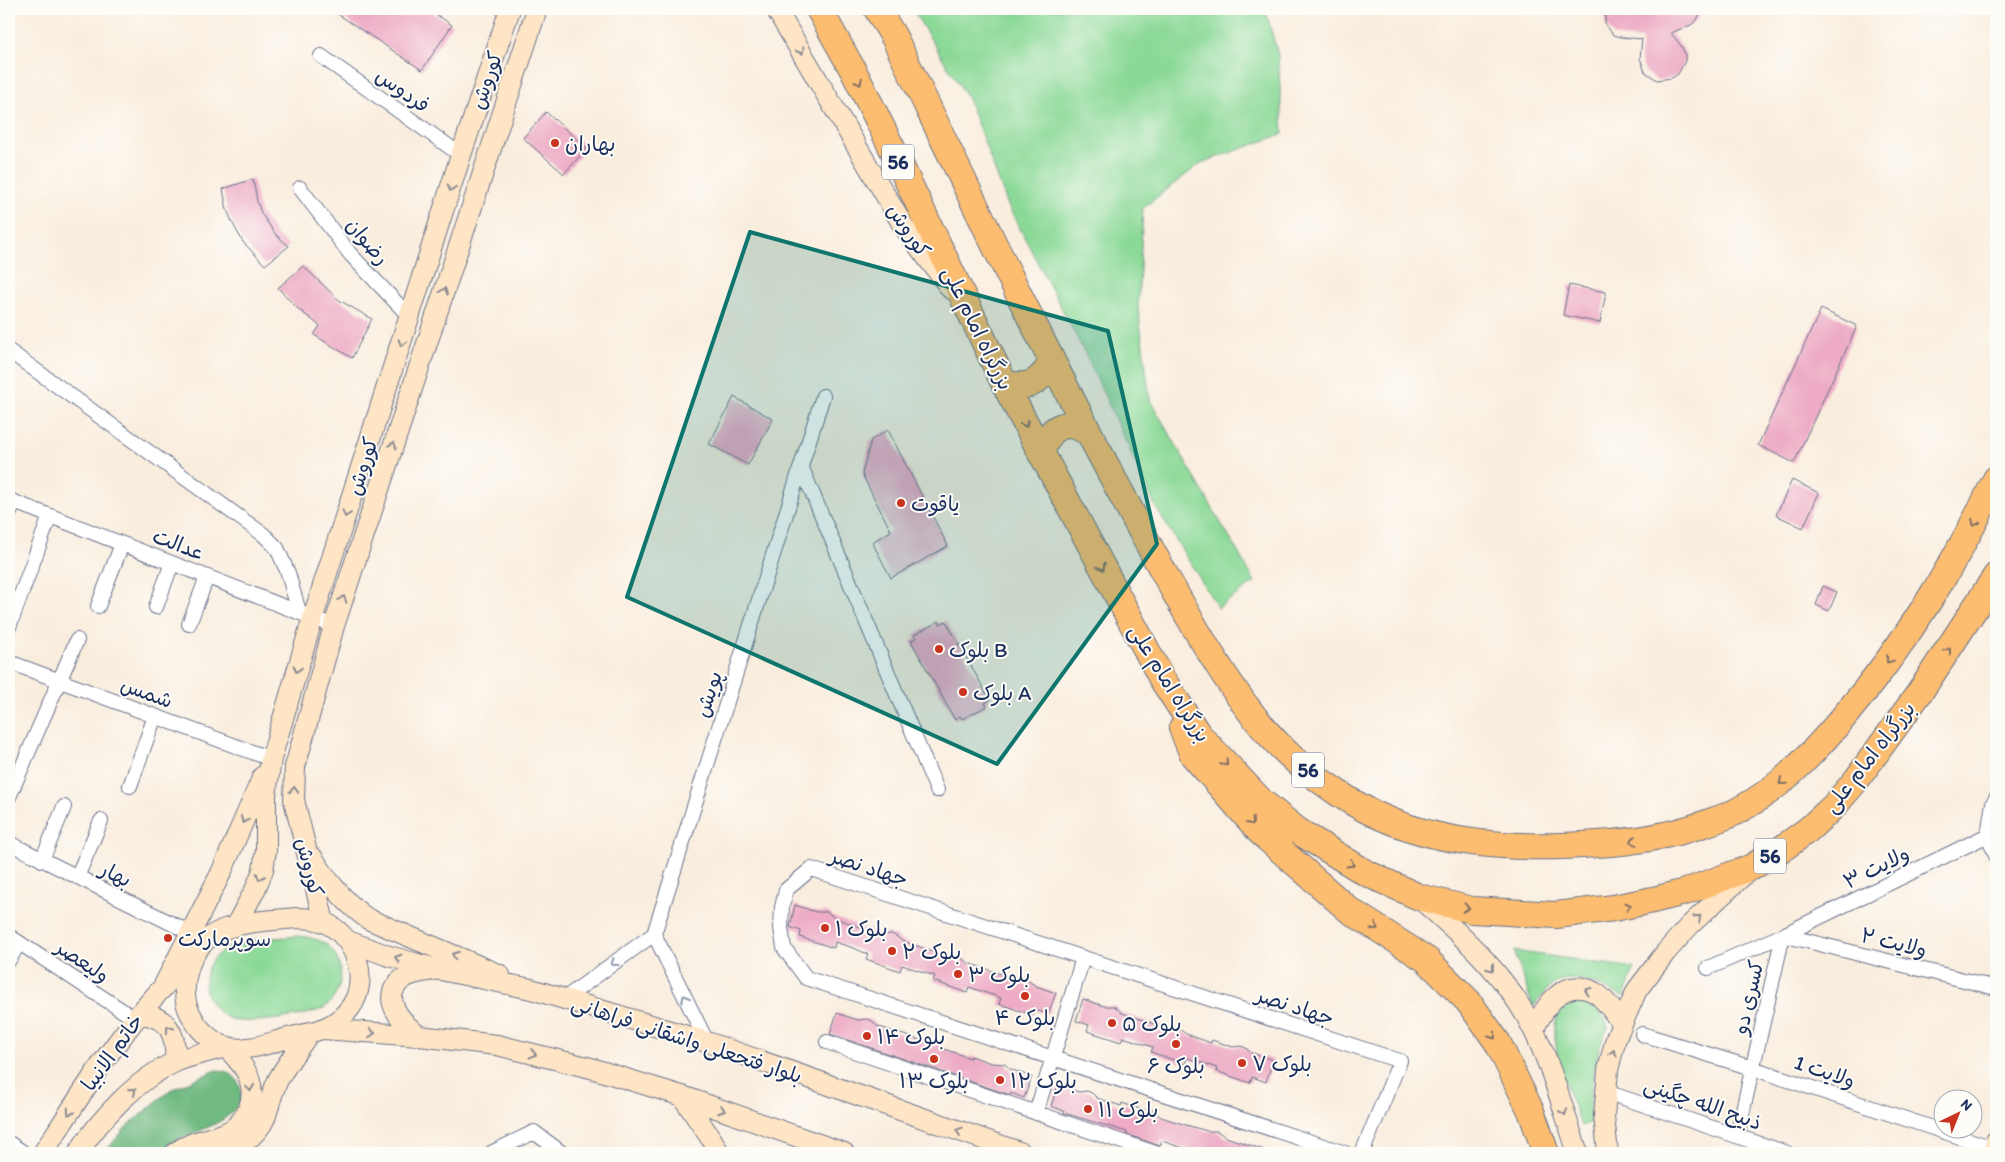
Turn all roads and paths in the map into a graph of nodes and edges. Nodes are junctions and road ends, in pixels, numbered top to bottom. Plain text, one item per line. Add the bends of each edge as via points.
1 (510, 9) edge
2 (537, 9) edge
3 (776, 9) edge
4 (819, 9) edge
5 (878, 9) edge
6 (321, 56) dead end
7 (461, 155) junction
8 (300, 188) dead end
9 (410, 317) junction
10 (972, 318) junction
11 (9, 351) edge
12 (1052, 362) junction
13 (1004, 383) junction
14 (823, 396) dead end
15 (1089, 433) junction
16 (1042, 454) junction
17 (801, 466) junction
18 (1996, 479) edge
19 (12, 501) edge
20 (9, 516) edge
21 (50, 516) junction
22 (122, 544) junction
23 (172, 563) junction
24 (1996, 576) edge
25 (206, 577) junction
26 (98, 606) dead end
27 (156, 606) dead end
28 (306, 615) junction
29 (189, 624) dead end
30 (334, 626) junction
31 (9, 627) edge
32 (78, 640) dead end
33 (9, 662) edge
34 (1162, 678) junction
35 (61, 681) junction
36 (155, 716) junction
37 (271, 759) junction
38 (130, 786) dead end
39 (937, 790) dead end
40 (9, 797) edge
41 (1996, 798) edge
42 (64, 807) dead end
43 (101, 821) dead end
44 (1988, 834) junction
45 (302, 838) junction
46 (9, 843) edge
47 (1996, 856) edge
48 (42, 860) junction
49 (1752, 867) junction
50 (77, 877) junction
51 (1419, 897) junction
52 (324, 922) junction
53 (236, 925) junction
54 (654, 934) junction
55 (1783, 935) junction
56 (197, 937) junction
57 (14, 939) edge
58 (348, 941) junction
59 (1083, 958) junction
60 (191, 959) junction
61 (9, 960) edge
62 (1708, 968) dead end
63 (436, 969) junction
64 (1996, 988) edge
65 (162, 989) junction
66 (531, 989) junction
67 (564, 999) junction
68 (137, 1017) junction
69 (1622, 1024) junction
70 (1534, 1029) junction
71 (317, 1031) junction
72 (1642, 1034) dead end
73 (418, 1036) junction
74 (706, 1042) junction
75 (827, 1042) dead end
76 (226, 1047) junction
77 (1052, 1058) junction
78 (175, 1062) junction
79 (1752, 1068) junction
80 (1606, 1092) junction
81 (682, 1096) junction
82 (1036, 1113) junction
83 (1737, 1136) junction
84 (9, 1143) edge
85 (1995, 1148) edge
86 (831, 1152) edge
87 (24, 1153) edge
88 (43, 1153) edge
89 (78, 1153) edge
90 (175, 1153) edge
91 (223, 1153) edge
92 (491, 1153) edge
93 (562, 1153) edge
94 (719, 1153) edge
95 (1022, 1153) edge
96 (1155, 1153) edge
97 (1345, 1153) edge
98 (1362, 1153) edge
99 (1546, 1153) edge
100 (1578, 1153) edge
101 (1608, 1153) edge
102 (1788, 1153) edge

1 - 7 main road, کوروش
30 -> 2 main road, کوروش
3 -> 10 main road, کوروش via 904,227
4 -> 10 highway, بزرگراه امام علی / 56 via 854,72
5 - 12 highway, بزرگراه امام علی / 56
6 - 7 street, فردوس
7 -> 9 main road, کوروش
8 - 9 street, رضوان via 351,256
9 -> 28 main road, کوروش
10 - 13 highway, بزرگراه امام علی / 56
11 - 28 street via 264,534 277,548
12 - 13 highway via 1033,384 1018,386
12 - 15 highway, بزرگراه امام علی / 56
13 -> 16 highway, بزرگراه امام علی / 56
14 - 17 street, پویش
15 - 16 highway via 1070,424 1058,427 1050,433
18 -> 15 highway, بزرگراه امام علی / 56 via 1971,530 1906,638 1834,728 1781,784 1734,813 1675,834 1577,846 1498,845 1425,833 1367,810 1340,795 1284,751 1227,679 1190,621
16 -> 34 highway, بزرگراه امام علی / 56
17 - 39 street
17 - 54 street, پویش
19 - 20 street
19 - 21 street, عدالت
21 - 22 street, عدالت
21 - 31 street
22 - 23 street, عدالت
22 - 26 street
23 - 25 street, عدالت
23 - 27 street
49 -> 24 highway, بزرگراه امام علی / 56 via 1808,829 1857,779 1920,692
25 - 28 street, عدالت
25 - 29 street
28 - 30 street, عدالت
28 -> 37 main road, کوروش
45 -> 30 main road, کوروش via 294,800 295,767
32 - 35 street
33 - 35 street, شمس
34 -> 51 highway, بزرگراه امام علی / 56 via 1198,734 1261,801 1298,832 1349,863
34 -> 99 highway via 1193,755 1261,833 1349,910 1426,960 1468,1001 1498,1043 1531,1111
35 - 36 street, شمس
35 - 40 street
36 - 37 street, شمس
36 - 38 street
37 -> 53 main road, کوروش via 263,870
37 -> 56 main road
41 - 44 street
42 - 48 street
43 - 50 street
44 - 47 street
44 - 55 street, ولایت ۳
45 - 52 main road, کوروش
66 -> 45 main road via 368,919 349,906 326,878
46 - 48 street, بهار
48 - 50 street, بهار
51 -> 49 highway, بزرگراه امام علی / 56 via 1472,910 1556,915 1653,900 1685,892
69 -> 49 main road via 1636,990 1666,952
50 - 56 street, بهار
51 -> 70 main road via 1482,957
52 - 53 main road via 296,918
52 - 58 main road
53 - 56 main road
54 -> 67 street
74 -> 54 street
55 - 62 street, ولایت ۳
55 - 64 street, ولایت ۲
55 - 79 street, کسری دو
56 - 60 main road via 198,946
56 - 65 main road
57 - 61 street
57 - 68 street, ولیعصر
63 -> 58 main road, بلوار فتحعلی واشقانی فراهانی
58 - 71 main road via 359,969 355,998 342,1016
59 - 77 street
59 - 77 street, جهاد نصر via 812,869 786,890 781,928 784,948 806,978
59 - 98 street, جهاد نصر via 1400,1061
60 - 65 main road, خاتم الانبیا
60 - 76 main road via 185,991 188,1011 205,1034
63 - 66 main road, بلوار فتحعلی واشقانی فراهانی
63 - 73 main road via 405,978 393,992 394,1009
65 - 68 main road, خاتم الانبیا
66 - 67 main road, بلوار فتحعلی واشقانی فراهانی
67 - 74 main road, بلوار فتحعلی واشقانی فراهانی
78 -> 68 main road via 176,1042 169,1027 156,1017
68 -> 88 main road, خاتم الانبیا via 88,1083
69 -> 70 main road via 1607,1003 1594,992 1577,987 1562,991 1550,1002
80 -> 69 main road via 1608,1070
70 -> 100 main road
71 -> 73 main road
71 - 76 main road via 248,1048
71 - 91 main road via 278,1079 259,1128 242,1144
72 - 79 street, ولایت 1
73 -> 81 main road via 498,1045 591,1068
95 -> 74 main road, بلوار فتحعلی واشقانی فراهانی
75 - 82 street
76 - 78 main road, خاتم الانبیا
76 -> 90 main road via 249,1078 250,1107 232,1129 201,1139
77 - 82 street
77 - 97 street, جهاد نصر
89 -> 78 main road, خاتم الانبیا via 101,1121 122,1101
79 - 83 street, کسری دو
79 - 85 street, ولایت 1
80 - 83 street, ذبیح الله چگینی
80 - 101 main road via 1604,1116
81 -> 86 main road
81 - 94 main road
82 - 96 street
83 - 102 street, ذبیح الله چگینی
84 - 87 street
92 - 93 street via 534,1132

